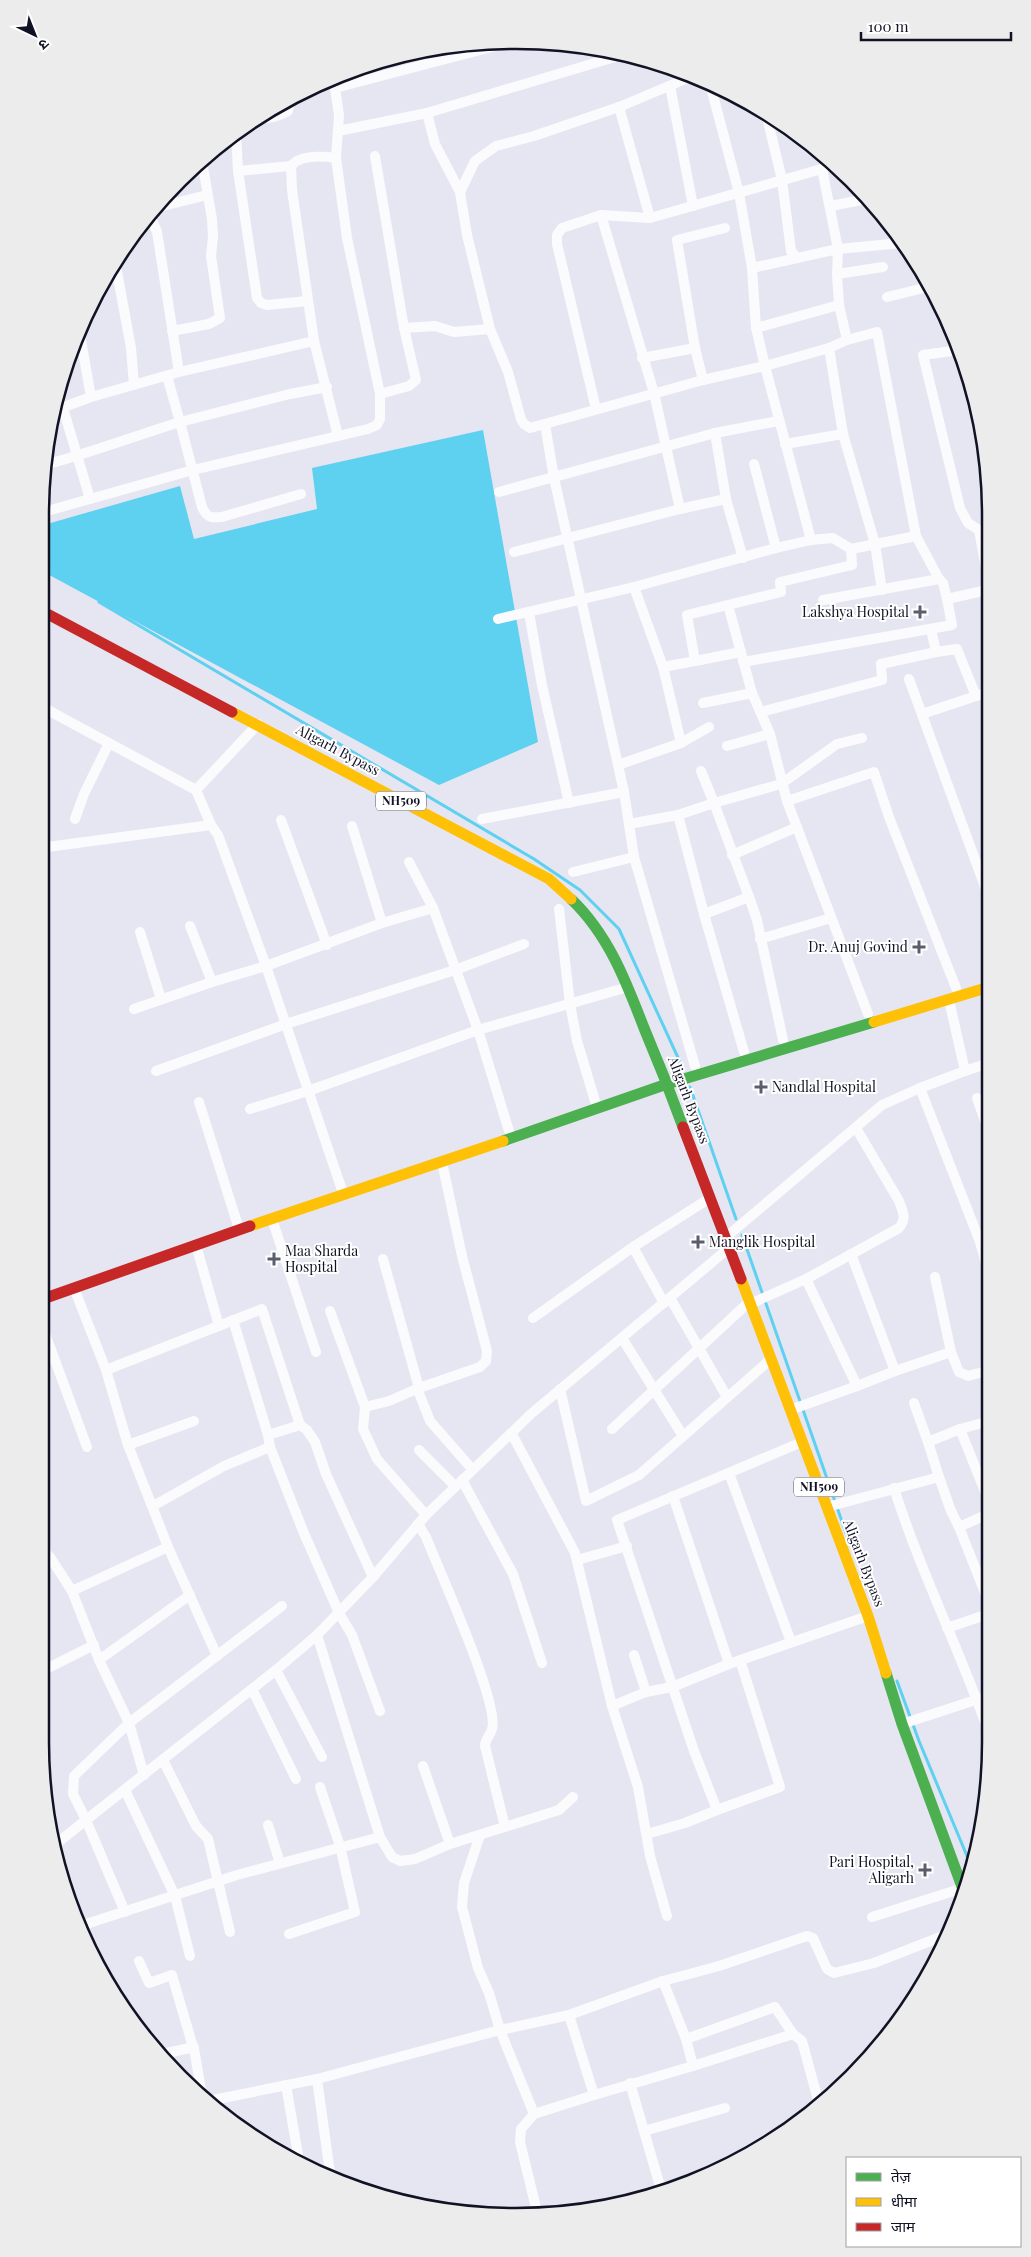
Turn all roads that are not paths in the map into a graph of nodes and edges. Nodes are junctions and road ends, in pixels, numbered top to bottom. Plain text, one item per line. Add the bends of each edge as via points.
1 (479, 51) edge
2 (451, 54) edge
3 (452, 58) junction
4 (610, 59) edge
5 (683, 80) edge
6 (670, 86) junction
7 (335, 88) joint
8 (712, 92) edge
9 (289, 107) edge
10 (619, 107) junction
11 (427, 113) junction
12 (270, 118) edge
13 (769, 124) edge
14 (338, 131) junction
15 (236, 141) edge
16 (375, 156) dead end
17 (336, 158) junction
18 (291, 166) junction
19 (826, 167) edge
20 (203, 169) edge
21 (827, 169) edge
22 (238, 171) junction
23 (782, 180) junction
24 (460, 192) junction
25 (739, 193) junction
26 (207, 195) junction
27 (860, 201) edge
28 (168, 205) edge
29 (693, 206) junction
30 (831, 206) junction
31 (601, 215) junction
32 (650, 218) junction
33 (153, 222) edge
34 (725, 228) dead end
35 (895, 244) edge
36 (838, 250) junction
37 (797, 258) junction
38 (883, 267) dead end
39 (752, 268) junction
40 (117, 272) edge
41 (837, 274) junction
42 (923, 288) edge
43 (887, 297) dead end
44 (307, 301) junction
45 (839, 305) junction
46 (404, 328) junction
47 (756, 328) junction
48 (490, 329) junction
49 (172, 331) junction
50 (847, 340) junction
51 (314, 341) junction
52 (82, 344) edge
53 (695, 348) junction
54 (829, 348) junction
55 (952, 351) edge
56 (642, 358) junction
57 (765, 366) junction
58 (179, 372) junction
59 (167, 376) junction
60 (704, 380) junction
61 (134, 385) junction
62 (327, 387) junction
63 (654, 393) junction
64 (380, 394) junction
65 (91, 397) junction
66 (64, 408) joint
67 (596, 409) junction
68 (778, 421) junction
69 (180, 422) junction
70 (545, 424) junction
71 (715, 433) junction
72 (843, 434) junction
73 (338, 436) junction
74 (785, 444) junction
75 (666, 447) junction
76 (77, 457) junction
77 (52, 463) edge
78 (754, 464) dead end
79 (193, 470) junction
80 (554, 478) junction
81 (499, 492) dead end
82 (301, 494) dead end
83 (90, 499) junction
84 (726, 499) junction
85 (680, 509) junction
86 (49, 510) edge
87 (916, 536) junction
88 (568, 538) junction
89 (811, 540) junction
90 (876, 544) junction
91 (982, 546) edge
92 (776, 548) junction
93 (851, 548) junction
94 (514, 552) dead end
95 (744, 558) junction
96 (939, 580) junction
97 (634, 587) junction
98 (882, 590) junction
99 (982, 591) edge
100 (581, 599) junction
101 (947, 599) junction
102 (823, 600) dead end
103 (728, 605) junction
104 (529, 613) junction
105 (49, 615) edge
106 (498, 620) dead end
107 (931, 628) junction
108 (936, 652) junction
109 (742, 657) junction
110 (695, 661) junction
111 (663, 668) junction
112 (910, 678) dead end
113 (752, 693) junction
114 (982, 694) edge
115 (976, 696) junction
116 (703, 703) dead end
117 (49, 711) edge
118 (761, 712) junction
119 (922, 714) junction
120 (258, 724) junction
121 (709, 727) dead end
122 (770, 734) junction
123 (862, 738) dead end
124 (109, 743) junction
125 (681, 743) junction
126 (727, 746) dead end
127 (618, 765) junction
128 (701, 771) dead end
129 (781, 784) junction
130 (196, 790) junction
131 (624, 792) junction
132 (787, 801) junction
133 (569, 803) junction
134 (714, 803) junction
135 (678, 815) junction
136 (75, 819) dead end
137 (482, 819) dead end
138 (281, 820) dead end
139 (629, 824) junction
140 (211, 825) junction
141 (352, 826) dead end
142 (797, 827) junction
143 (49, 847) edge
144 (732, 854) junction
145 (634, 857) junction
146 (409, 862) dead end
147 (573, 872) dead end
148 (982, 879) edge
149 (749, 897) junction
150 (433, 908) junction
151 (559, 909) dead end
152 (704, 914) junction
153 (831, 918) junction
154 (382, 923) junction
155 (190, 926) dead end
156 (140, 932) dead end
157 (760, 939) junction
158 (328, 944) junction
159 (524, 944) dead end
160 (266, 966) junction
161 (455, 970) junction
162 (982, 979) edge
163 (212, 982) junction
164 (628, 987) junction
165 (956, 988) junction
166 (982, 989) edge
167 (161, 999) junction
168 (949, 1000) junction
169 (570, 1004) junction
170 (134, 1009) dead end
171 (888, 1012) junction
172 (868, 1014) junction
173 (286, 1024) junction
174 (478, 1030) junction
175 (783, 1040) junction
176 (744, 1052) junction
177 (982, 1065) edge
178 (695, 1066) junction
179 (156, 1071) dead end
180 (965, 1071) junction
181 (666, 1080) junction
182 (920, 1088) junction
183 (308, 1091) junction
184 (977, 1098) dead end
185 (595, 1101) junction
186 (199, 1102) dead end
187 (250, 1109) dead end
188 (982, 1112) edge
189 (856, 1128) junction
190 (509, 1131) junction
191 (442, 1162) junction
192 (376, 1182) junction
193 (343, 1193) junction
194 (710, 1198) junction
195 (272, 1219) junction
196 (239, 1230) junction
197 (982, 1234) edge
198 (727, 1243) junction
199 (196, 1246) junction
200 (633, 1247) junction
201 (851, 1254) junction
202 (383, 1259) dead end
203 (936, 1277) dead end
204 (806, 1279) junction
205 (74, 1288) junction
206 (49, 1297) edge
207 (667, 1300) junction
208 (752, 1303) junction
209 (330, 1311) dead end
210 (533, 1318) dead end
211 (233, 1320) junction
212 (219, 1326) junction
213 (622, 1338) junction
214 (49, 1344) edge
215 (699, 1348) junction
216 (316, 1352) dead end
217 (951, 1352) junction
218 (771, 1359) junction
219 (106, 1370) junction
220 (895, 1371) junction
221 (982, 1372) edge
222 (857, 1386) junction
223 (418, 1388) junction
224 (560, 1389) junction
225 (654, 1391) junction
226 (727, 1397) junction
227 (914, 1403) dead end
228 (365, 1407) junction
229 (793, 1410) junction
230 (194, 1421) dead end
231 (982, 1423) edge
232 (300, 1425) junction
233 (612, 1429) dead end
234 (960, 1429) junction
235 (512, 1434) junction
236 (268, 1435) junction
237 (683, 1436) junction
238 (802, 1442) junction
239 (928, 1442) junction
240 (128, 1445) junction
241 (87, 1447) dead end
242 (270, 1447) junction
243 (419, 1450) dead end
244 (472, 1469) junction
245 (729, 1473) junction
246 (939, 1477) junction
247 (458, 1483) junction
248 (982, 1484) edge
249 (894, 1488) junction
250 (674, 1496) junction
251 (833, 1505) junction
252 (153, 1506) junction
253 (426, 1515) junction
254 (982, 1517) edge
255 (418, 1524) junction
256 (959, 1527) junction
257 (627, 1546) junction
258 (168, 1547) junction
259 (49, 1556) edge
260 (577, 1560) junction
261 (373, 1577) junction
262 (982, 1585) edge
263 (72, 1591) junction
264 (190, 1595) junction
265 (282, 1606) dead end
266 (339, 1612) junction
267 (868, 1616) junction
268 (982, 1616) edge
269 (947, 1628) junction
270 (317, 1635) junction
271 (791, 1642) junction
272 (94, 1645) junction
273 (634, 1655) dead end
274 (217, 1656) junction
275 (99, 1660) junction
276 (740, 1660) junction
277 (542, 1663) dead end
278 (729, 1664) junction
279 (49, 1668) edge
280 (276, 1670) junction
281 (672, 1687) junction
282 (252, 1689) junction
283 (646, 1692) junction
284 (982, 1697) edge
285 (977, 1698) junction
286 (612, 1706) junction
287 (380, 1711) dead end
288 (982, 1713) edge
289 (910, 1722) junction
290 (129, 1723) junction
291 (322, 1757) dead end
292 (163, 1760) junction
293 (423, 1766) dead end
294 (144, 1775) junction
295 (296, 1779) dead end
296 (320, 1787) dead end
297 (125, 1790) junction
298 (573, 1797) dead end
299 (717, 1810) junction
300 (86, 1820) junction
301 (268, 1825) dead end
302 (505, 1827) junction
303 (647, 1834) junction
304 (480, 1835) junction
305 (380, 1837) junction
306 (60, 1841) edge
307 (450, 1844) junction
308 (340, 1846) junction
309 (280, 1863) junction
310 (218, 1881) junction
311 (960, 1881) edge
312 (957, 1892) edge
313 (175, 1896) junction
314 (125, 1912) junction
315 (667, 1916) dead end
316 (872, 1917) dead end
317 (86, 1924) edge
318 (230, 1932) dead end
319 (289, 1934) dead end
320 (939, 1938) edge
321 (190, 1956) dead end
322 (139, 1962) dead end
323 (663, 1981) junction
324 (569, 2015) junction
325 (500, 2030) junction
326 (792, 2034) junction
327 (686, 2039) junction
328 (194, 2047) junction
329 (168, 2053) edge
330 (694, 2066) junction
331 (317, 2079) junction
332 (630, 2082) junction
333 (200, 2085) edge
334 (286, 2085) junction
335 (594, 2095) junction
336 (817, 2097) edge
337 (216, 2099) edge
338 (725, 2108) dead end
339 (534, 2114) junction
340 (644, 2131) junction
341 (298, 2154) edge
342 (330, 2170) edge
343 (660, 2185) edge
344 (536, 2207) edge

1 - 3 street
2 - 3 street
3 - 7 street
4 - 11 street
5 - 6 street
6 - 10 street
6 - 29 street
7 - 14 street
8 - 25 street
9 - 12 street via 283,114
10 - 24 street via 496,146 475,161
10 - 32 street
11 - 14 street
11 - 24 street via 435,144
13 - 23 street
14 - 17 street
15 - 22 street
16 - 46 street
17 - 18 street via 308,158
17 - 64 street via 347,238
18 - 22 street
18 - 44 street
19 - 23 street
20 - 26 street
21 - 30 street
22 - 44 street via 257,298 268,305
23 - 25 street
23 - 37 street via 790,251
24 - 48 street
25 - 29 street
25 - 39 street
26 - 28 street
26 - 49 street via 213,230 210,256 220,318 209,324
27 - 30 street
29 - 32 street
30 - 36 street
31 - 32 street
31 - 56 street
31 - 67 street via 562,228 556,244
33 - 49 street
34 - 53 street via 677,240
35 - 36 street
36 - 37 street
36 - 41 street
37 - 39 street
38 - 41 street
39 - 47 street
40 - 61 street via 131,348
41 - 45 street
42 - 43 street
44 - 51 street
45 - 47 street
45 - 50 street
46 - 48 street via 435,326 454,332
46 - 64 street via 416,380 409,386
47 - 57 street
48 - 70 street via 508,372 521,419 530,428
49 - 58 street
50 - 54 street
50 - 87 street via 878,332
51 - 58 street
51 - 62 street
52 - 65 street
53 - 56 street
53 - 60 street
54 - 57 street
54 - 72 street
55 - 91 street via 923,355 960,508 968,523 979,530
56 - 63 street
57 - 60 street
57 - 68 street
58 - 59 street
59 - 61 street
59 - 69 street
60 - 63 street
61 - 65 street
62 - 69 street
62 - 73 street
63 - 67 street
63 - 75 street
64 - 73 street via 377,425
65 - 66 street
66 - 76 street
67 - 70 street
68 - 71 street
68 - 74 street
69 - 76 street
69 - 79 street
70 - 80 street
71 - 75 street
71 - 84 street
72 - 74 street
72 - 90 street
73 - 79 street
74 - 89 street
75 - 80 street
75 - 85 street
76 - 77 street
76 - 83 street
78 - 92 street
79 - 82 street via 202,507 212,518
79 - 83 street
80 - 81 street
80 - 88 street
83 - 86 street
84 - 85 street
84 - 95 street
85 - 88 street
87 - 90 street
87 - 96 street
88 - 94 street
88 - 100 street
89 - 92 street
89 - 93 street via 833,538
90 - 93 street
90 - 98 street
92 - 95 street
93 - 103 street via 852,565 780,582 782,592
95 - 97 street
96 - 98 street
96 - 101 street via 943,583
97 - 100 street
97 - 111 street
98 - 102 street
99 - 101 street
100 - 104 street
100 - 127 street
101 - 107 street via 952,625
103 - 109 street
103 - 110 street via 687,615
104 - 106 street
104 - 133 street
105 - 120 main road, Aligarh Bypass / NH509
107 - 108 street
107 - 109 street
108 - 115 street via 958,649
108 - 118 street via 881,664 882,680
109 - 110 street
109 - 113 street
110 - 111 street
111 - 125 street
112 - 119 street
113 - 116 street
113 - 118 street
114 - 115 street
115 - 119 street
117 - 124 street
118 - 122 street
119 - 148 street
120 - 130 street
120 - 164 main road, Aligarh Bypass / NH509 via 550,879 580,907 597,929
121 - 125 street
122 - 126 street
122 - 129 street
123 - 129 street via 837,744
124 - 130 street
124 - 136 street
125 - 127 street
127 - 131 street
128 - 134 street
129 - 132 street
129 - 134 street
130 - 140 street
131 - 133 street
131 - 139 street
132 - 142 street
132 - 165 street via 874,772
133 - 137 street
134 - 135 street
134 - 144 street
135 - 139 street
135 - 152 street
138 - 158 street
139 - 145 street
140 - 143 street
140 - 160 street via 218,835
141 - 154 street
142 - 144 street
142 - 153 street
144 - 149 street
145 - 147 street
145 - 178 street
146 - 150 street
149 - 152 street
149 - 157 street
150 - 154 street
150 - 161 street
151 - 169 street
152 - 176 street
153 - 157 street
153 - 172 street
154 - 158 street
155 - 163 street
156 - 167 street
157 - 175 street
158 - 160 street
159 - 161 street
160 - 163 street
160 - 173 street
161 - 173 street
161 - 174 street
162 - 165 main road
163 - 167 street
164 - 169 street
164 - 181 main road, Aligarh Bypass / NH509
165 - 171 main road
166 - 168 main road
167 - 170 street
168 - 171 main road
168 - 180 street
169 - 174 street
169 - 185 street
171 - 172 main road
171 - 181 main road
172 - 175 main road
173 - 179 street
173 - 183 street
174 - 183 street
174 - 190 street
175 - 176 main road
176 - 178 main road
177 - 180 street
178 - 181 main road
180 - 182 street
181 - 185 main road
181 - 191 main road
181 - 194 main road, Aligarh Bypass / NH509
182 - 189 street via 882,1105
182 - 197 street
183 - 187 street
183 - 193 street
184 - 188 street
185 - 190 main road
186 - 196 street
189 - 198 street
189 - 201 street via 899,1201 904,1222
190 - 192 main road via 397,1170
191 - 192 main road
191 - 223 street via 486,1361
192 - 193 main road
193 - 195 main road
194 - 198 main road, Aligarh Bypass / NH509
194 - 200 street
195 - 196 main road
195 - 216 street
196 - 199 main road
198 - 207 street
198 - 208 main road, Aligarh Bypass / NH509
199 - 205 main road
199 - 212 street
200 - 207 street
200 - 210 street
201 - 204 street
201 - 220 street
202 - 223 street
203 - 217 street
204 - 208 street
204 - 222 street
205 - 206 main road
205 - 219 street
207 - 213 street
207 - 215 street
208 - 215 street
208 - 218 main road, Aligarh Bypass / NH509
209 - 228 street
211 - 212 street
211 - 232 street via 262,1309
211 - 236 street
212 - 219 street
213 - 224 street
213 - 225 street
214 - 241 street
215 - 225 street
215 - 226 street
217 - 220 street
217 - 221 street via 959,1372 968,1376
218 - 226 street
218 - 229 main road, Aligarh Bypass / NH509
219 - 240 street
220 - 222 street
222 - 229 street
223 - 228 street
223 - 244 street via 430,1421
224 - 235 street
224 - 237 street via 586,1501 639,1475
225 - 233 street
225 - 237 street
226 - 237 street
227 - 239 street
228 - 253 street via 364,1429 377,1459
229 - 238 main road, Aligarh Bypass / NH509
230 - 240 street
231 - 234 street
232 - 236 street
232 - 261 street via 315,1442 326,1474
234 - 239 street
234 - 248 street
235 - 244 street
235 - 260 street
236 - 242 street
238 - 245 street
238 - 251 main road, Aligarh Bypass / NH509
239 - 246 street
240 - 252 street
242 - 252 street via 224,1466
242 - 266 street
243 - 247 street
244 - 247 street
245 - 250 street
245 - 271 street
246 - 249 street
246 - 256 street
247 - 253 street
247 - 277 street via 513,1574
249 - 251 street
249 - 269 street
250 - 257 street via 617,1520
250 - 278 street
251 - 267 main road, Aligarh Bypass / NH509
252 - 258 street
253 - 255 street
254 - 256 street
255 - 261 street
255 - 302 street via 475,1657 491,1710 492,1729 485,1746
256 - 262 street
257 - 260 street
257 - 281 street
258 - 263 street
258 - 264 street
259 - 263 street
260 - 286 street
261 - 266 street
263 - 272 street
264 - 274 street
264 - 275 street
265 - 274 street
266 - 270 street
266 - 287 street via 352,1635
267 - 271 street
267 - 289 main road, Aligarh Bypass / NH509
268 - 269 street
269 - 285 street
270 - 280 street
270 - 305 street
271 - 276 street
272 - 275 street
272 - 279 street
273 - 283 street
274 - 290 street
275 - 290 street
276 - 278 street
276 - 299 street via 780,1787
278 - 281 street
280 - 282 street
280 - 291 street
281 - 283 street
281 - 299 street
282 - 292 street
282 - 295 street
283 - 286 street
284 - 285 street
285 - 288 street
285 - 289 street
286 - 303 street via 638,1787
289 - 311 main road, Aligarh Bypass / NH509
290 - 294 street
290 - 300 street via 74,1776 73,1794
292 - 294 street
292 - 310 street via 196,1826 208,1839
293 - 307 street
294 - 297 street
296 - 308 street
297 - 300 street
297 - 313 street
298 - 302 street via 559,1810
299 - 303 street
300 - 306 street
300 - 314 street
301 - 309 street
302 - 304 street
303 - 315 street
304 - 307 street
304 - 325 street via 464,1883 462,1906 478,1968
305 - 307 street via 392,1857 400,1861 415,1859
305 - 308 street
308 - 309 street
308 - 319 street via 355,1912
309 - 310 street
310 - 313 street
310 - 318 street
312 - 316 street
313 - 314 street
313 - 321 street
314 - 317 street
320 - 323 street via 874,1963 834,1973 827,1970 813,1938 806,1936 719,1966
322 - 328 street via 149,1983 172,1975
323 - 324 street
323 - 327 street
324 - 325 street
324 - 335 street
325 - 331 street
325 - 339 street
326 - 327 street via 775,2006
326 - 330 street
326 - 336 street via 802,2041
327 - 330 street
328 - 329 street
328 - 333 street
330 - 332 street
331 - 334 street
331 - 342 street
332 - 335 street
332 - 340 street
334 - 337 street
334 - 341 street
335 - 339 street
338 - 340 street
339 - 344 street via 522,2129 520,2142
340 - 343 street

